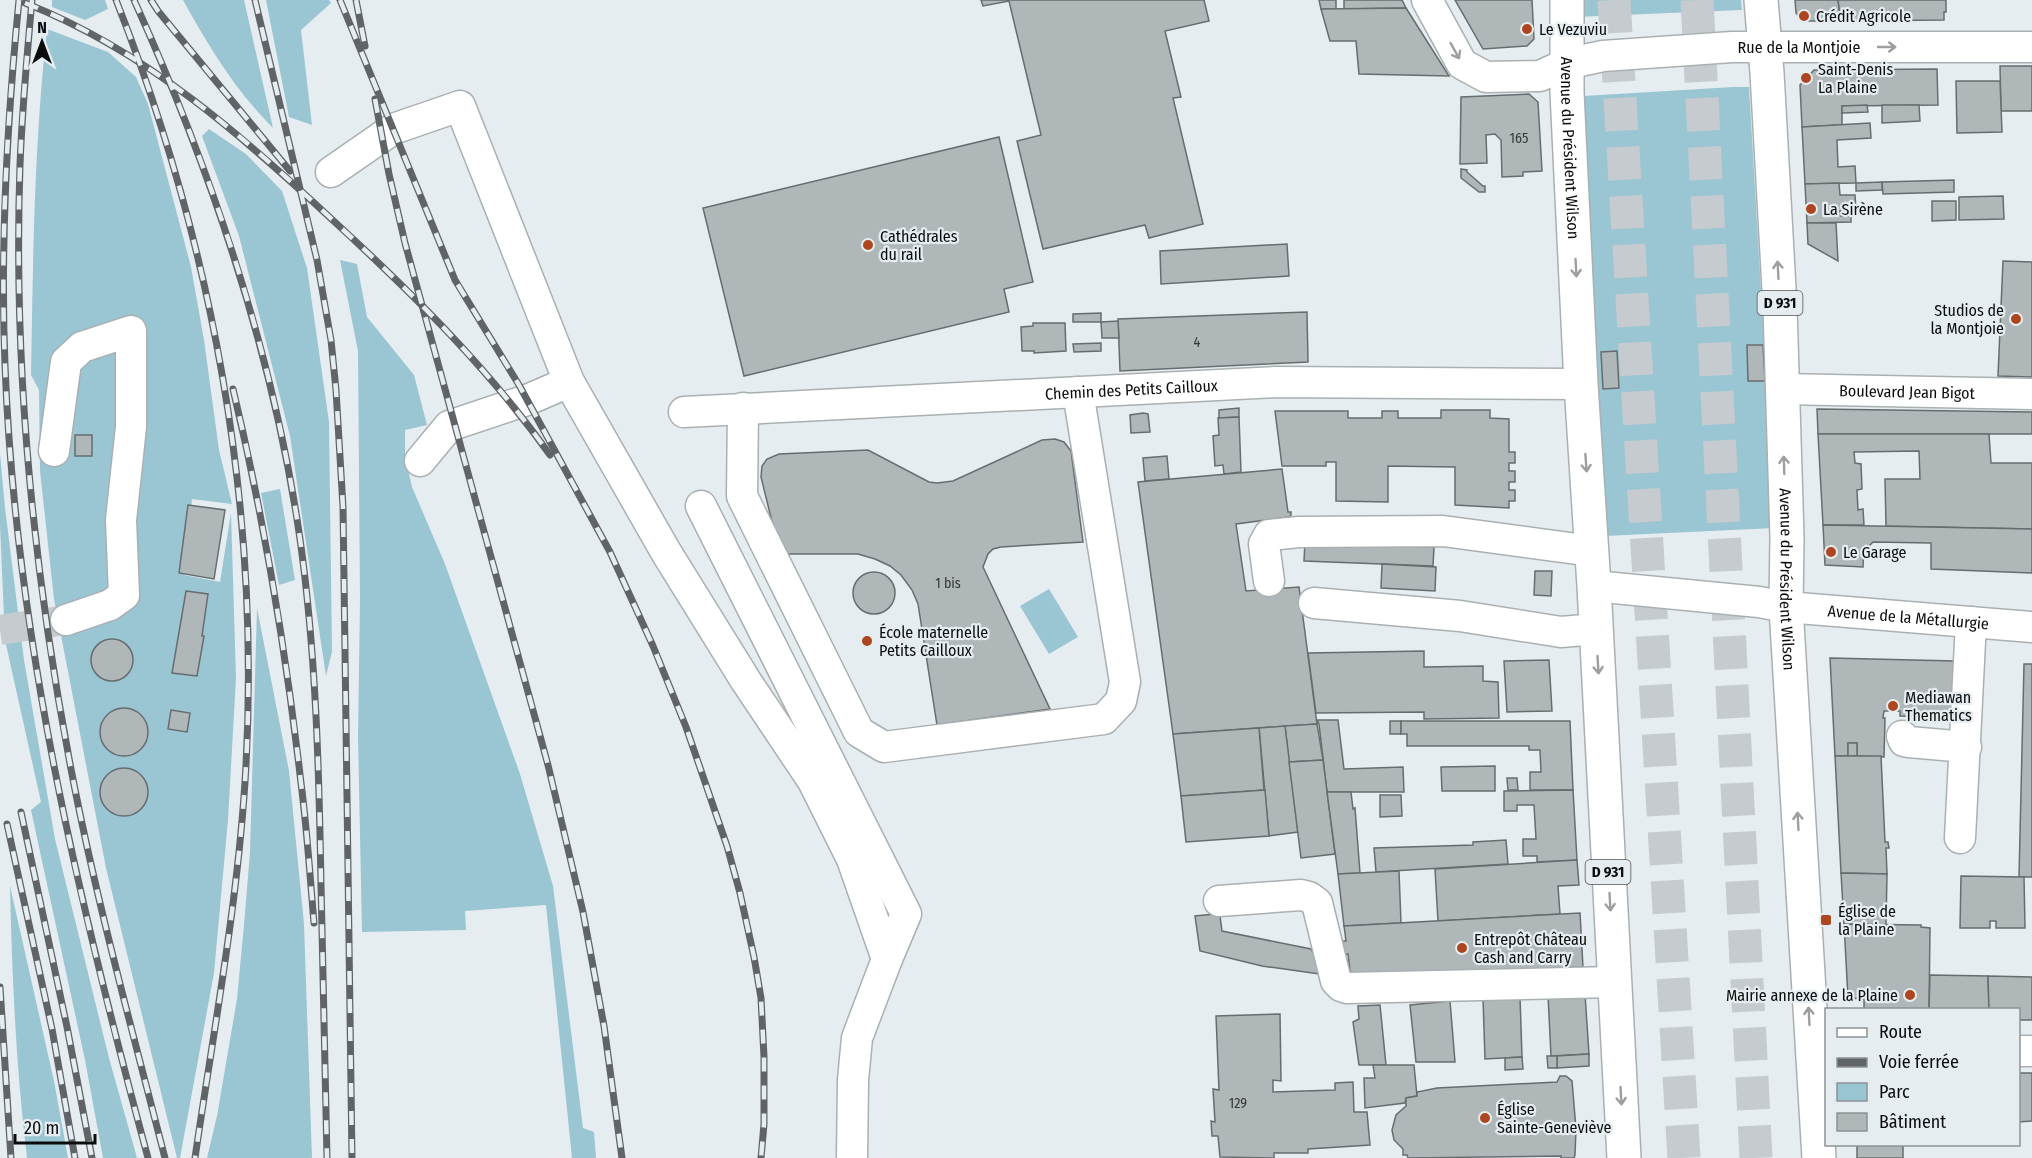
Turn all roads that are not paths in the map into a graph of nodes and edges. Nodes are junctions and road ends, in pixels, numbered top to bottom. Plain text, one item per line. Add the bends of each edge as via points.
1 (1427, 0) edge
2 (1567, 0) edge
3 (1761, 0) edge
4 (1766, 46) junction
5 (2032, 46) edge
6 (1566, 64) junction
7 (331, 172) dead end
8 (570, 382) junction
9 (1581, 384) junction
10 (1781, 389) junction
11 (1078, 392) junction
12 (2032, 394) edge
13 (743, 408) junction
14 (684, 412) dead end
15 (54, 452) dead end
16 (420, 461) dead end
17 (701, 506) dead end
18 (1592, 551) junction
19 (1269, 581) dead end
20 (1594, 586) junction
21 (1314, 603) dead end
22 (1786, 607) junction
23 (66, 620) tunnel mouth
24 (1971, 622) junction
25 (2032, 627) edge
26 (1596, 629) junction
27 (1902, 736) dead end
28 (1966, 747) junction
29 (1960, 838) dead end
30 (1220, 901) dead end
31 (887, 959) junction
32 (1614, 982) junction
33 (1819, 1054) edge
34 (852, 1158) edge
35 (1624, 1158) edge
36 (1819, 1158) edge

1 -> 6 street, Rue de la Montjoie via 1462,64 1486,77 1540,76
2 - 6 main road, Avenue du Président Wilson / D 931
3 - 4 main road, Avenue du Président Wilson / D 931
4 -> 5 street, Rue de la Montjoie
4 - 6 street, Rue de la Montjoie via 1603,56
10 -> 4 main road, Avenue du Président Wilson / D 931
6 -> 9 main road, Avenue du Président Wilson / D 931
7 - 8 street via 393,129 460,106
8 - 16 street via 449,426
8 - 31 street via 666,552 813,782 852,859
9 - 11 street, Chemin des Petits Cailloux via 1275,382
9 -> 18 main road, Avenue du Président Wilson / D 931
10 - 12 street, Boulevard Jean Bigot
22 -> 10 main road, Avenue du Président Wilson / D 931
11 - 13 street, Chemin des Petits Cailloux
11 - 13 street via 1125,682 1121,701 1104,719 884,747 859,732 742,496
13 - 14 street, Chemin des Petits Cailloux
15 - 23 street via 66,362 82,347 131,330 131,427 121,520 124,594 111,605
17 - 31 street via 906,914
18 - 19 street via 1443,531 1299,532 1269,535 1264,544
18 - 20 main road, Avenue du Président Wilson / D 931
20 - 22 street, Avenue de la Métallurgie
20 - 26 main road, Avenue du Président Wilson / D 931
21 - 26 street via 1460,616 1561,632
22 - 24 street, Avenue de la Métallurgie
33 -> 22 main road, Avenue du Président Wilson / D 931
24 - 25 street, Avenue de la Métallurgie
24 - 28 street
26 -> 32 main road, Avenue du Président Wilson / D 931
27 - 28 street via 1909,742
28 - 29 street
30 - 32 street via 1309,897 1317,903 1336,981 1347,988
31 - 34 street via 856,1038
32 -> 35 main road, Avenue du Président Wilson / D 931
33 - 36 main road, Avenue du Président Wilson / D 931

